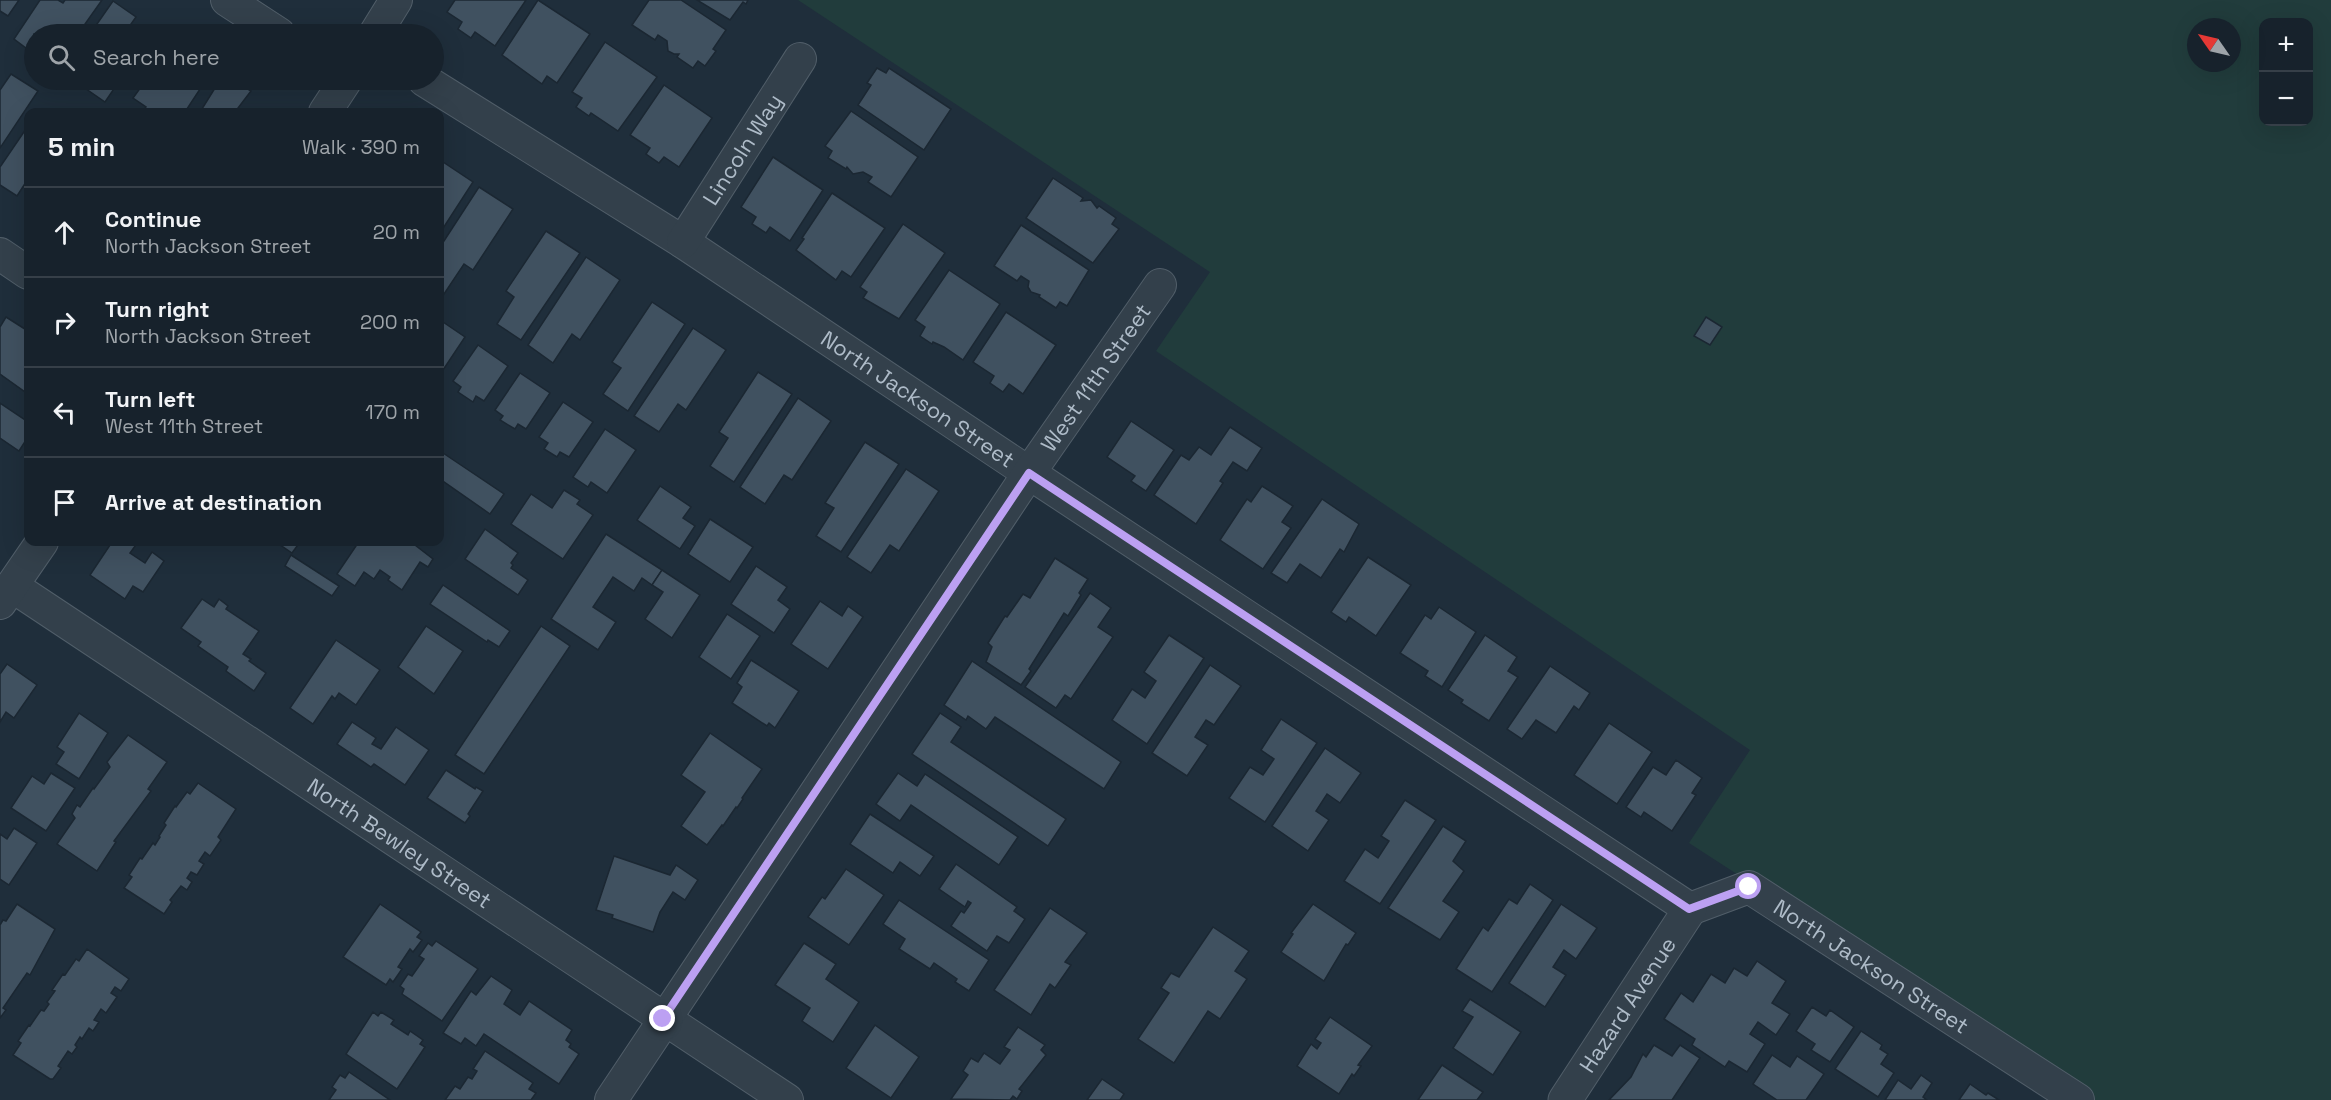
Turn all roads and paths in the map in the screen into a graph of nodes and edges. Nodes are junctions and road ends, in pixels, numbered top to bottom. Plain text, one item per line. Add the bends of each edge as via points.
1 (227, 0) edge
2 (396, 0) edge
3 (264, 24) edge
4 (381, 24) edge
5 (800, 59) dead end
6 (339, 90) edge
7 (440, 90) edge
8 (328, 108) edge
9 (683, 242) junction
10 (0, 254) edge
11 (24, 270) edge
12 (1160, 285) dead end
13 (1029, 473) junction
14 (39, 546) edge
15 (6, 595) edge
16 (1689, 909) junction
17 (663, 1019) junction
18 (610, 1100) edge
19 (787, 1100) edge
20 (1565, 1100) edge
21 (2078, 1100) edge

1 - 3 street
2 - 4 street
5 - 9 street, Lincoln Way
6 - 8 street
7 - 9 street, North Jackson Street
9 - 13 street, North Jackson Street
10 - 11 street
12 - 13 street, West 11th Street
13 - 16 street, North Jackson Street
13 - 17 street, West 11th Street
14 - 15 street
15 - 17 street, North Bewley Street
16 - 20 street, Hazard Avenue
16 - 21 street, North Jackson Street via 1749,887
17 - 18 street, West 11th Street
17 - 19 street, North Bewley Street

